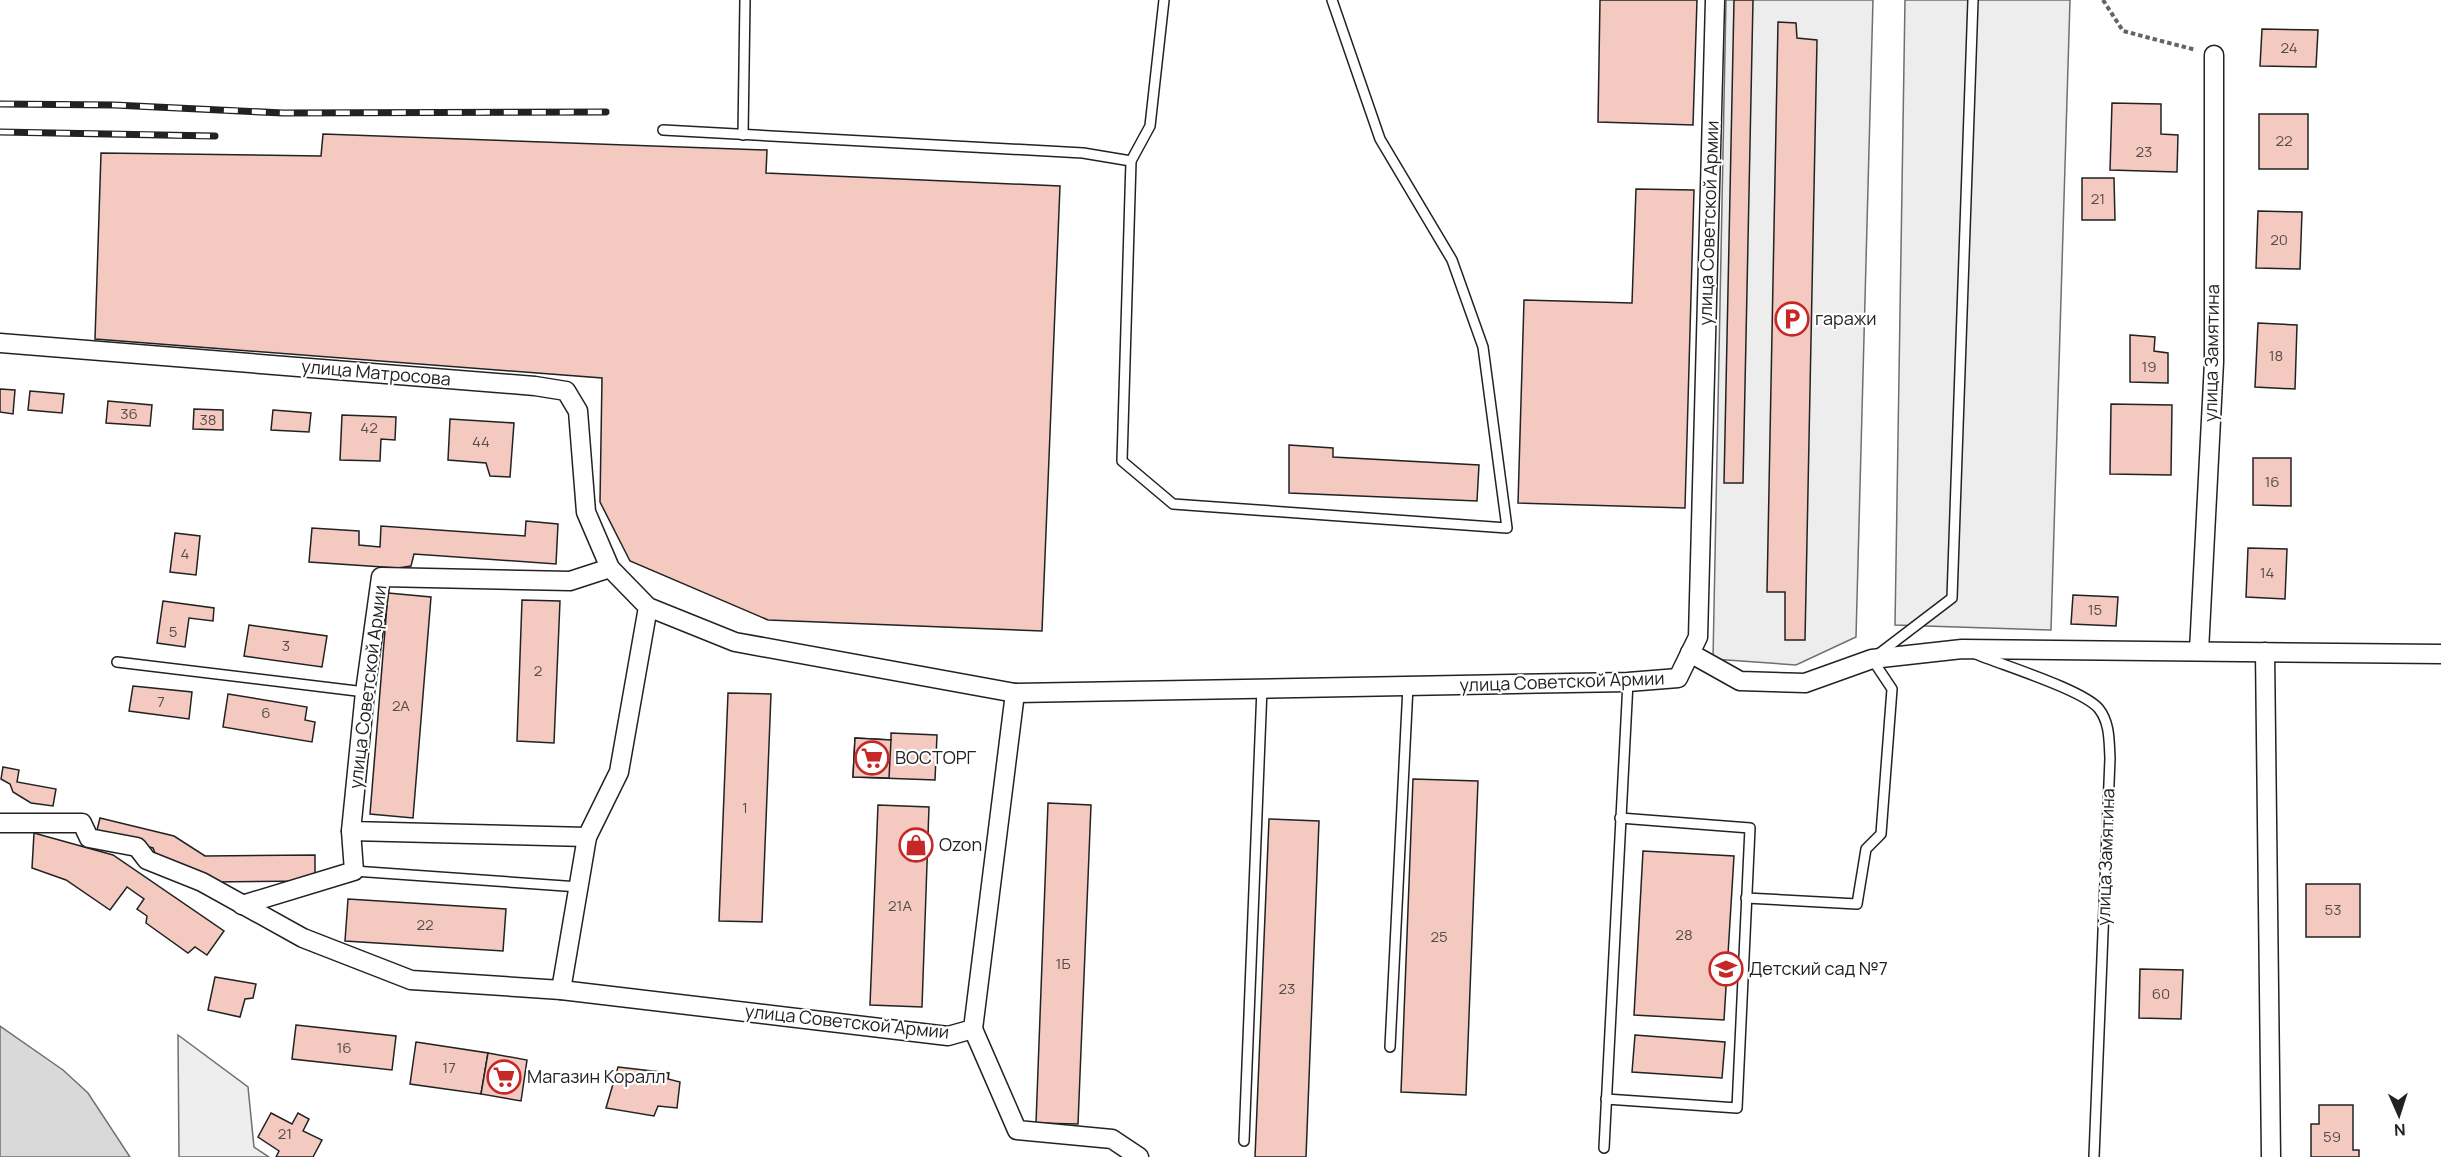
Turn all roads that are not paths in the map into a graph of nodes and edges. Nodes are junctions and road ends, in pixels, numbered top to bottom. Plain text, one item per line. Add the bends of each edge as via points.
1 (745, 0) edge
2 (1164, 0) edge
3 (1332, 0) edge
4 (1715, 0) edge
5 (1973, 0) edge
6 (2214, 55) road end
7 (663, 130) dead end
8 (743, 135) junction
9 (1131, 161) junction
10 (0, 343) edge
11 (610, 568) junction
12 (648, 607) junction
13 (1962, 649) junction
14 (2199, 651) junction
15 (2265, 652) junction
16 (1690, 653) junction
17 (2441, 654) edge
18 (1872, 659) junction
19 (117, 662) dead end
20 (1628, 682) junction
21 (1408, 686) junction
22 (1263, 688) junction
23 (364, 692) junction
24 (1015, 693) junction
25 (1620, 818) junction
26 (3, 819) edge
27 (351, 831) junction
28 (587, 837) junction
29 (354, 871) junction
30 (579, 887) junction
31 (1746, 898) junction
32 (242, 905) junction
33 (561, 990) junction
34 (973, 1029) junction
35 (1390, 1047) dead end
36 (1606, 1099) junction
37 (1244, 1141) dead end
38 (1604, 1148) dead end
39 (1139, 1157) edge
40 (2094, 1157) edge
41 (2271, 1157) edge

1 - 8 lane
2 - 9 lane via 1150,126
3 - 9 lane via 1380,139 1452,260 1483,347 1507,528 1173,504 1122,462
4 - 16 street, улица Советской Армии via 1698,637
5 - 18 lane via 1952,598
6 - 14 street, улица Замятина via 2214,362
7 - 8 lane
8 - 9 lane via 1083,153
10 - 11 street, улица Матросова via 566,391 578,411 586,512
11 - 12 street, улица Советской Армии
11 - 23 street, улица Советской Армии via 570,581 381,576
12 - 24 street, улица Советской Армии via 735,642
12 - 28 street via 620,772
13 - 14 street, улица Замятина
13 - 18 street, улица Замятина
13 - 40 lane, улица Замятина via 2082,697 2099,708 2109,729
14 - 15 street, улица Замятина
15 - 17 street, улица Замятина
15 - 41 street
16 - 18 street, улица Замятина via 1740,681 1805,683
16 - 20 street, улица Советской Армии via 1678,678
18 - 31 lane via 1892,688 1881,834 1866,849 1857,904
19 - 23 lane
20 - 21 street, улица Советской Армии
20 - 25 lane
21 - 22 street, улица Советской Армии
21 - 35 lane
22 - 24 street, улица Советской Армии
22 - 37 lane
23 - 27 street, улица Советской Армии
24 - 34 street, улица Советской Армии
25 - 31 lane via 1750,828
25 - 36 lane
26 - 32 street, улица Советской Армии via 82,823 89,838 137,847 147,860 202,882
27 - 28 street
27 - 29 street, улица Советской Армии
28 - 30 street
29 - 30 lane
29 - 32 street
30 - 33 street
31 - 36 lane via 1737,1108
32 - 33 street, улица Советской Армии via 303,938 411,980
33 - 34 street, улица Советской Армии via 948,1036
34 - 39 street via 1017,1130 1112,1139
36 - 38 lane

